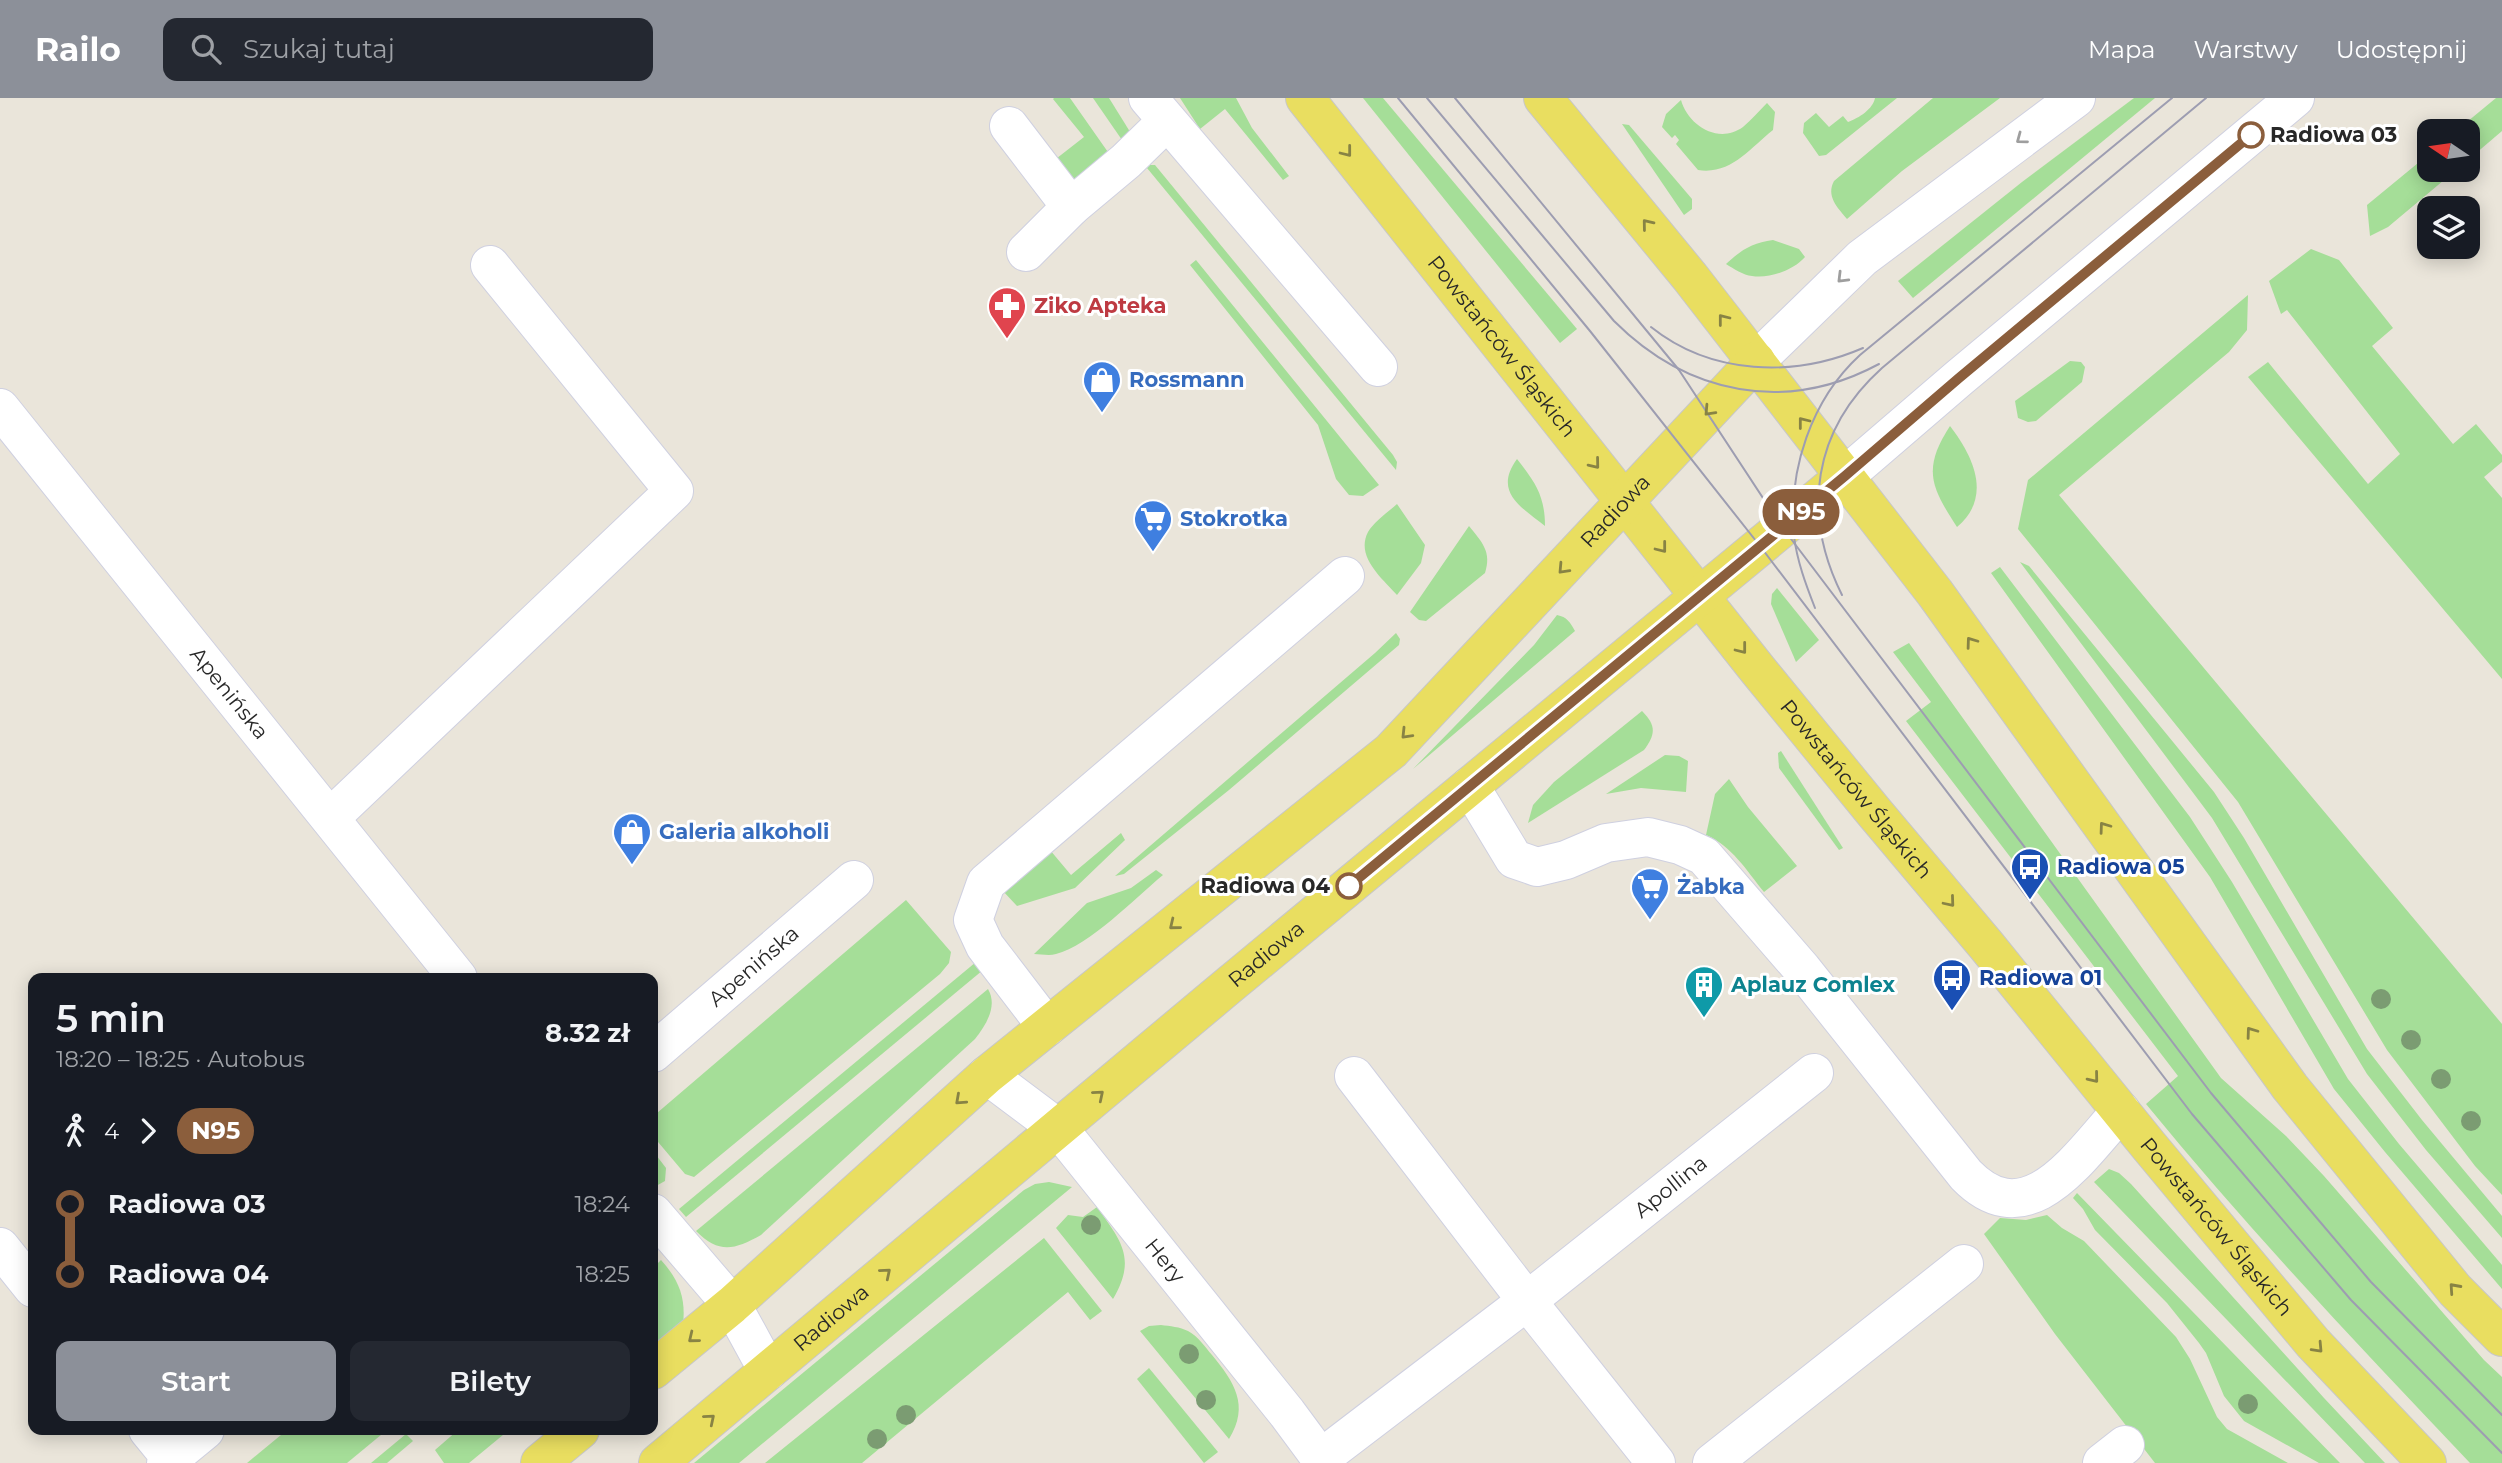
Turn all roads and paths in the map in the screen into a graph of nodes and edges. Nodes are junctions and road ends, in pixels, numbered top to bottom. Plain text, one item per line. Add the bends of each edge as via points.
1 (1305, 98) edge
2 (1543, 98) edge
3 (2076, 98) edge
4 (2295, 98) edge
5 (1157, 110) edge
6 (1009, 127) dead end
7 (1071, 207) junction
8 (1026, 252) dead end
9 (490, 265) dead end
10 (1756, 361) junction
11 (1378, 367) dead end
12 (0, 408) edge
13 (1845, 476) junction
14 (1625, 500) junction
15 (1345, 576) dead end
16 (1699, 595) junction
17 (1470, 786) junction
18 (330, 818) junction
19 (853, 880) dead end
20 (454, 973) edge
21 (1047, 1027) junction
22 (658, 1049) edge
23 (1814, 1073) dead end
24 (988, 1075) junction
25 (1354, 1076) dead end
26 (2121, 1111) junction
27 (1059, 1129) junction
28 (658, 1219) edge
29 (0, 1247) edge
30 (1964, 1264) dead end
31 (28, 1282) edge
32 (1527, 1301) junction
33 (732, 1305) junction
34 (2502, 1336) edge
35 (658, 1366) edge
36 (768, 1371) junction
37 (194, 1435) edge
38 (574, 1435) edge
39 (162, 1450) edge
40 (1322, 1461) edge
41 (540, 1463) edge
42 (658, 1463) edge
43 (1656, 1463) edge
44 (1712, 1463) edge
45 (2427, 1463) edge

1 -> 14 main road, Powstańców Śląskich
10 -> 2 main road
3 -> 10 street, Radiowa via 1862,258
4 - 13 street, Radiowa
5 - 7 street via 1126,161
5 - 11 street
6 - 7 street
7 - 8 street
9 - 18 street via 674,491
13 -> 10 main road
10 -> 14 main road, Radiowa
12 - 18 street, Apenińska
13 - 16 main road, Radiowa
34 -> 13 main road via 2455,1290 2290,1087 1956,621
14 -> 16 main road, Powstańców Śląskich
14 -> 21 main road, Radiowa via 1391,751
15 - 21 street via 986,883 973,920 985,946
16 - 17 main road, Radiowa
16 -> 26 main road, Powstańców Śląskich
17 - 26 street via 1514,859 1537,867 1606,843 1648,837 1704,856 1802,969 1966,1175 1991,1195 2019,1199 2046,1188
27 -> 17 main road, Radiowa
18 - 20 street, Apenińska
19 - 22 street, Apenińska
21 - 24 main road, Radiowa
23 - 32 street, Apollina
24 - 27 street, Hery
24 -> 33 main road, Radiowa
25 - 32 street
26 -> 45 main road, Powstańców Śląskich via 2313,1343
36 -> 27 main road, Radiowa
27 - 40 street, Hery
28 - 33 street
29 - 31 street
30 - 44 street
32 - 40 street, Apollina
32 - 43 street
33 -> 35 main road, Radiowa
33 - 36 street
42 -> 36 main road, Radiowa
37 - 39 street
38 - 41 main road

